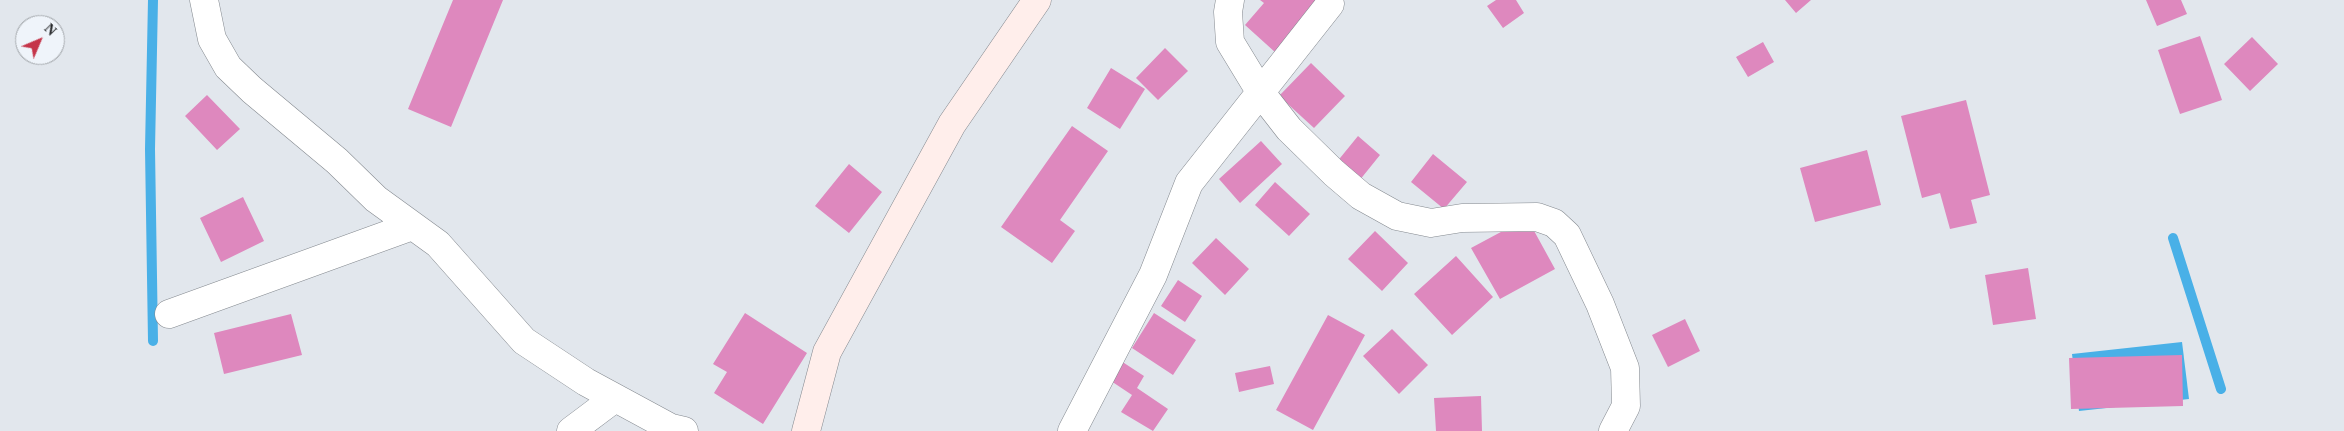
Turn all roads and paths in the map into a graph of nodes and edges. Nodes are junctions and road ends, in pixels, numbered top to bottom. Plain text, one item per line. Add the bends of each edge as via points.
1 (204, 0) edge
2 (1037, 0) edge
3 (1230, 0) edge
4 (1330, 4) dead end
5 (1261, 92) junction
6 (412, 226) junction
7 (169, 314) dead end
8 (615, 398) junction
9 (571, 431) edge
10 (684, 431) edge
11 (806, 431) edge
12 (1072, 431) edge
13 (1613, 431) edge

1 - 6 street via 212,39 228,67 376,199
2 - 11 main road via 952,124 827,352
3 - 5 street via 1230,42
4 - 5 street
5 - 12 street via 1189,183 1153,275
5 - 13 street via 1289,129 1334,173 1361,196 1397,216 1431,223 1462,218 1537,217 1554,223 1567,235 1600,304 1624,368 1626,406
6 - 7 street
6 - 8 street via 438,244 524,341
8 - 9 street
8 - 10 street via 671,428

